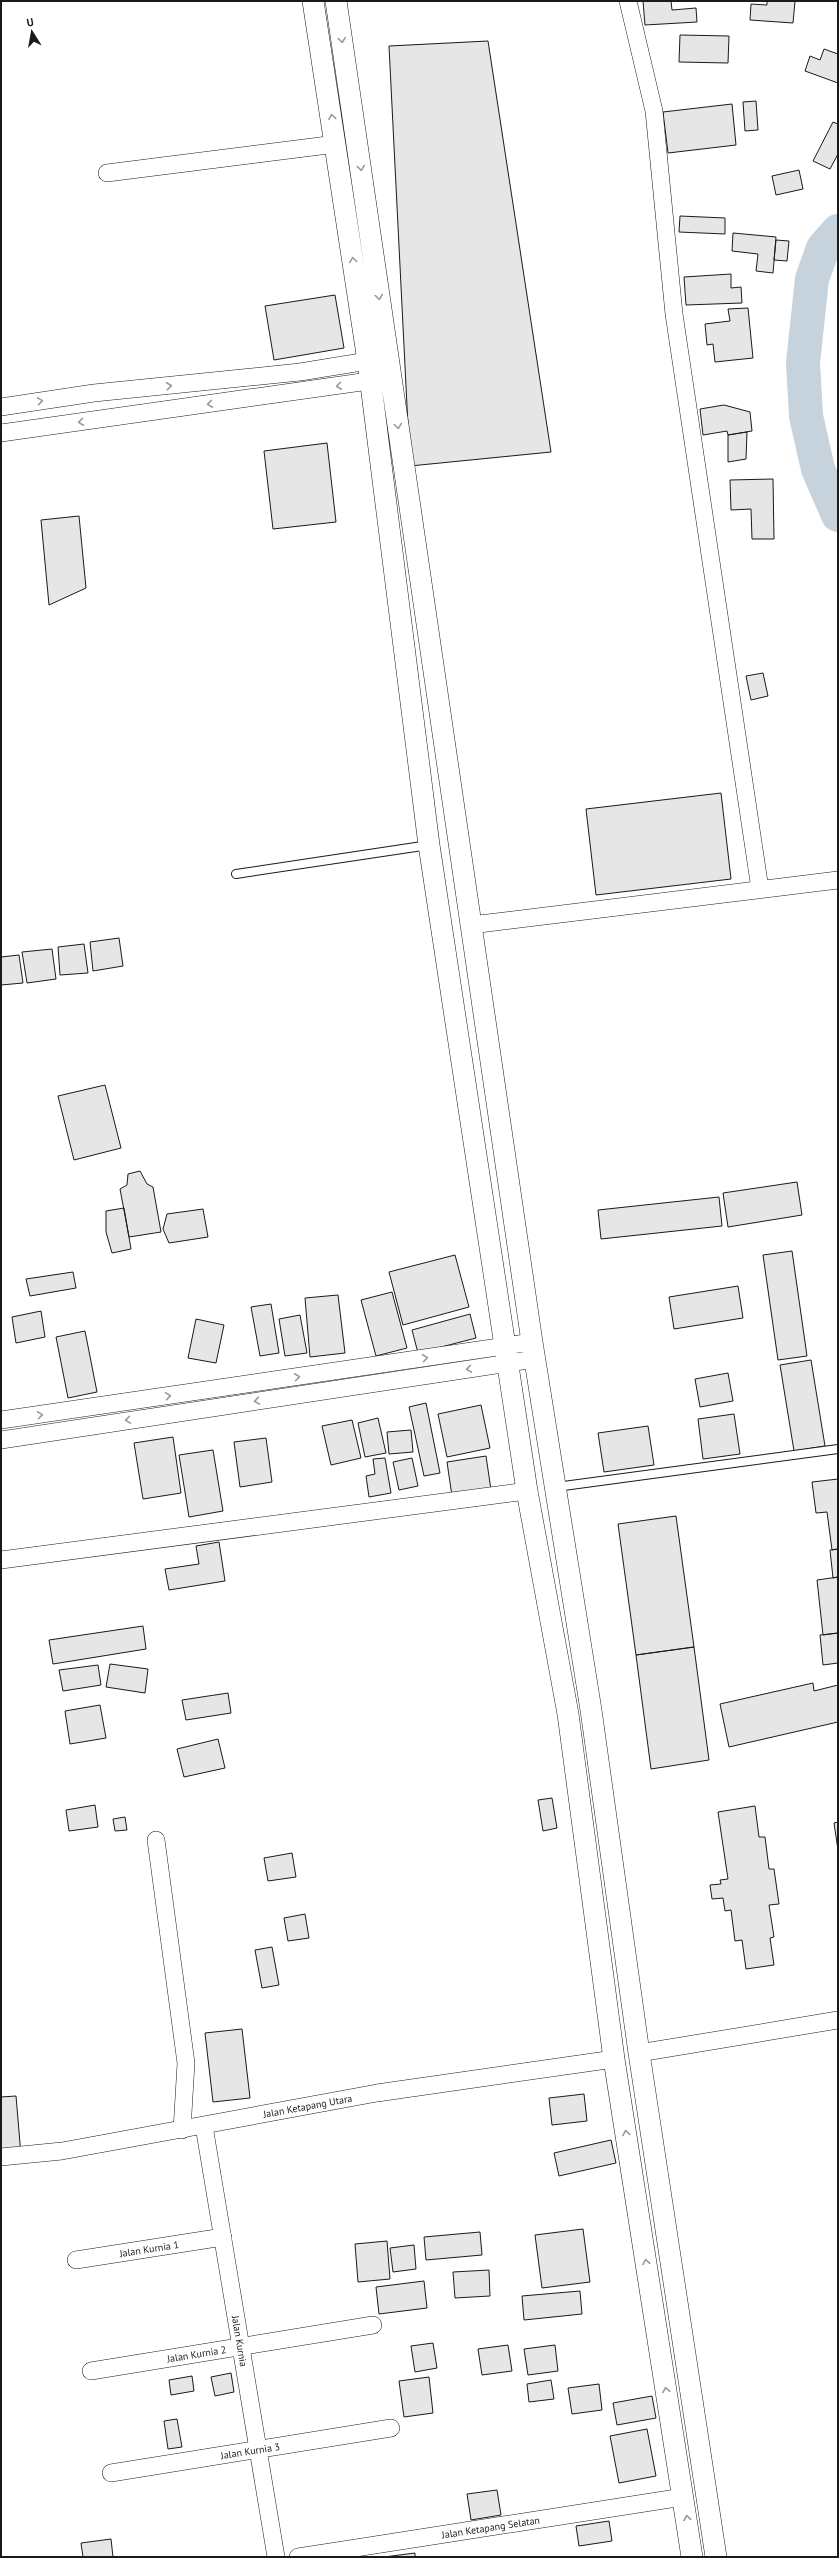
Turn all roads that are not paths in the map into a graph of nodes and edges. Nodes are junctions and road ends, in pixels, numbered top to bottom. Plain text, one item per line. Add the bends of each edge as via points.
1 (314, 1) edge
2 (336, 1) edge
3 (628, 1) edge
4 (336, 144) junction
5 (107, 173) dead end
6 (368, 361) junction
7 (390, 368) junction
8 (370, 381) junction
9 (1, 407) edge
10 (1, 433) edge
11 (429, 845) junction
12 (236, 874) dead end
13 (838, 880) edge
14 (760, 889) junction
15 (471, 925) junction
16 (533, 1350) junction
17 (506, 1355) junction
18 (1, 1420) edge
19 (1, 1440) edge
20 (838, 1449) edge
21 (556, 1487) junction
22 (527, 1491) junction
23 (1, 1560) edge
24 (591, 1710) junction
25 (568, 1714) junction
26 (156, 1840) dead end
27 (838, 2020) edge
28 (639, 2053) junction
29 (614, 2060) junction
30 (204, 2126) junction
31 (182, 2130) junction
32 (1, 2157) edge
33 (223, 2237) junction
34 (76, 2260) dead end
35 (372, 2325) dead end
36 (241, 2347) junction
37 (91, 2371) dead end
38 (391, 2428) dead end
39 (258, 2448) junction
40 (111, 2473) dead end
41 (683, 2497) junction
42 (276, 2557) edge
43 (298, 2557) edge
44 (692, 2557) edge
45 (716, 2557) edge

4 -> 1 street
2 -> 7 street
3 - 14 street via 654,111 674,314
4 - 5 street
6 -> 4 street
6 - 7 street
6 - 8 street
9 -> 6 street via 94,393 300,372
7 - 8 street
7 -> 15 street
8 -> 10 street
8 - 11 street
11 - 12 lane
11 - 17 street
13 - 14 street
14 - 15 street
15 - 16 street
16 - 17 street
16 - 21 street
18 -> 17 street
17 -> 19 street
17 - 22 street
20 - 21 lane
21 - 24 street
22 - 23 street
22 - 25 street
24 - 25 street
24 - 28 street
25 - 29 street
26 - 31 street via 186,2063
27 - 28 street
28 - 45 street
29 - 30 street, Jalan Ketapang Utara via 377,2093
41 -> 29 street
30 - 31 street, Jalan Ketapang Utara
30 - 33 street, Jalan Kurnia
31 - 32 street, Jalan Ketapang Utara via 62,2151
33 - 34 street, Jalan Kurnia 1
33 - 36 street, Jalan Kurnia
35 - 36 street, Jalan Kurnia 2
36 - 37 street, Jalan Kurnia 2
36 - 39 street, Jalan Kurnia
38 - 39 street, Jalan Kurnia 3
39 - 40 street, Jalan Kurnia 3
39 - 42 street, Jalan Kurnia
41 - 43 street, Jalan Ketapang Selatan
44 -> 41 street

